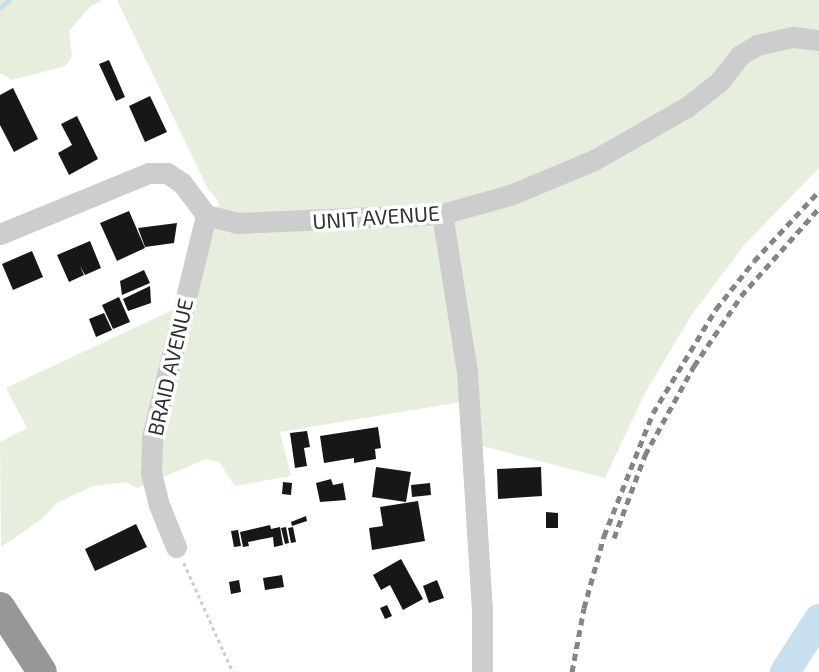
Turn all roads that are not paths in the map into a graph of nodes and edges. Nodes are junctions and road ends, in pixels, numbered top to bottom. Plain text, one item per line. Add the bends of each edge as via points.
1 (819, 40) edge
2 (206, 215) junction
3 (442, 215) junction
4 (0, 234) edge
5 (176, 547) road end
6 (0, 607) edge
7 (42, 672) edge
8 (482, 672) edge

1 - 3 street, UNIT AVENUE via 793,37 757,46 740,55 719,82 687,107 594,160 510,195
2 - 3 street, UNIT AVENUE via 237,223
2 - 4 street via 182,183 167,173 149,173
2 - 5 street, BRAID AVENUE via 152,437 152,473
3 - 8 street via 467,372
6 - 7 highway

